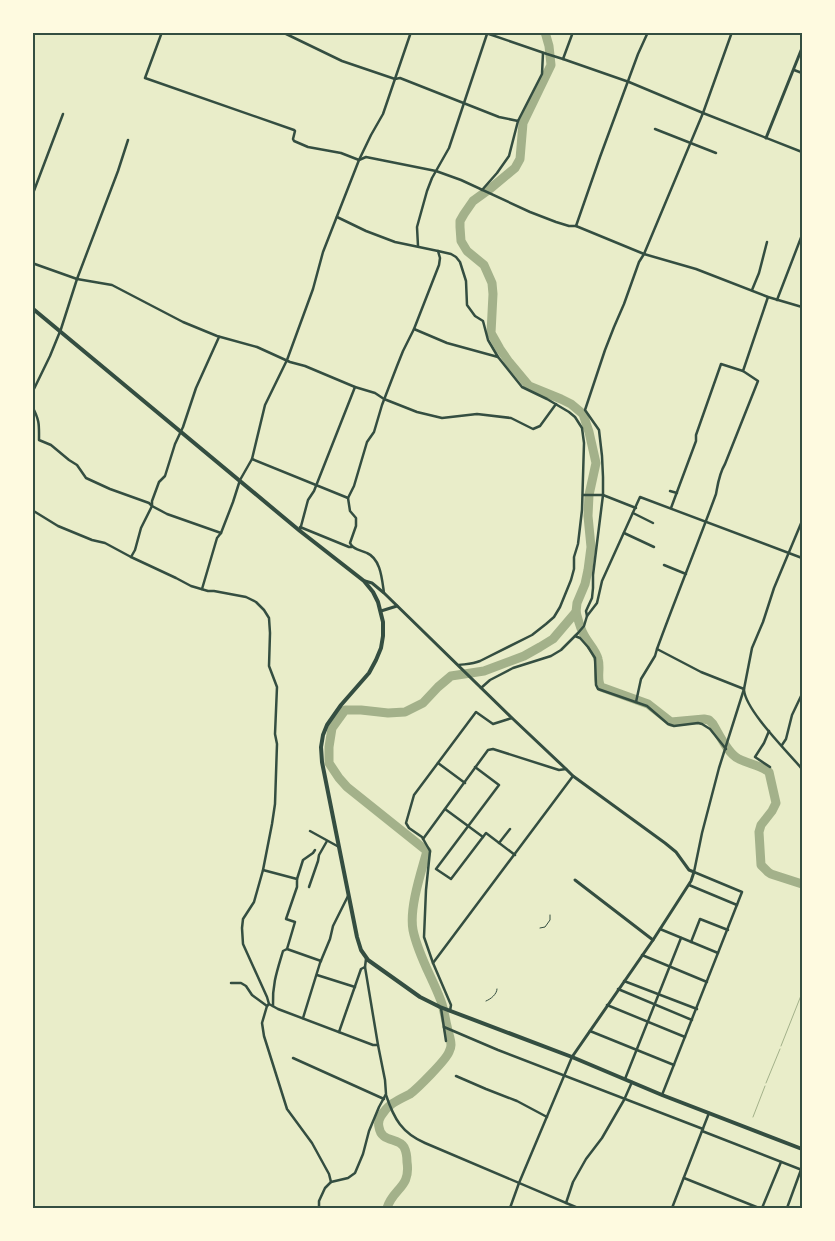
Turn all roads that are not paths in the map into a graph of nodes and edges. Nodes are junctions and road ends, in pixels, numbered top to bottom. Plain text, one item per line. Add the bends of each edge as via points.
1 (162, 32) edge
2 (282, 32) edge
3 (411, 32) edge
4 (572, 32) edge
5 (648, 32) edge
6 (732, 32) edge
7 (485, 33) edge
8 (802, 48) edge
9 (545, 54) junction
10 (563, 59) junction
11 (794, 70) junction
12 (802, 73) edge
13 (395, 79) junction
14 (629, 82) junction
15 (463, 103) junction
16 (703, 113) junction
17 (63, 114) dead end
18 (518, 122) junction
19 (655, 129) dead end
20 (766, 138) junction
21 (128, 140) dead end
22 (691, 143) junction
23 (802, 152) edge
24 (716, 153) dead end
25 (359, 160) junction
26 (436, 171) junction
27 (482, 190) junction
28 (32, 196) edge
29 (337, 217) junction
30 (576, 226) junction
31 (802, 235) edge
32 (767, 242) dead end
33 (418, 246) junction
34 (438, 251) junction
35 (644, 254) junction
36 (32, 263) edge
37 (77, 279) junction
38 (752, 290) junction
39 (768, 296) junction
40 (778, 300) junction
41 (802, 307) edge
42 (32, 308) edge
43 (414, 329) junction
44 (60, 330) junction
45 (220, 336) junction
46 (498, 357) junction
47 (287, 360) junction
48 (743, 371) junction
49 (355, 387) junction
50 (32, 393) edge
51 (384, 399) junction
52 (556, 404) junction
53 (32, 406) edge
54 (181, 432) junction
55 (252, 459) junction
56 (240, 480) junction
57 (315, 484) junction
58 (670, 491) dead end
59 (677, 493) junction
60 (584, 495) junction
61 (603, 495) junction
62 (348, 498) junction
63 (152, 506) junction
64 (636, 508) junction
65 (671, 508) junction
66 (32, 510) edge
67 (633, 513) junction
68 (706, 521) junction
69 (802, 521) edge
70 (653, 523) dead end
71 (300, 529) junction
72 (624, 533) junction
73 (221, 534) junction
74 (352, 546) junction
75 (654, 547) dead end
76 (789, 553) junction
77 (131, 557) junction
78 (802, 558) edge
79 (664, 565) dead end
80 (686, 574) junction
81 (364, 581) junction
82 (202, 589) junction
83 (384, 593) junction
84 (397, 606) junction
85 (381, 611) junction
86 (587, 616) junction
87 (575, 636) junction
88 (657, 649) junction
89 (460, 667) junction
90 (481, 688) junction
91 (744, 689) junction
92 (802, 694) edge
93 (636, 702) junction
94 (512, 718) junction
95 (769, 731) junction
96 (782, 745) junction
97 (726, 749) junction
98 (438, 762) junction
99 (476, 767) junction
100 (770, 767) dead end
101 (802, 768) edge
102 (566, 769) junction
103 (573, 776) junction
104 (465, 783) junction
105 (445, 809) junction
106 (468, 826) junction
107 (510, 829) dead end
108 (310, 831) dead end
109 (483, 837) junction
110 (423, 839) junction
111 (327, 841) junction
112 (499, 844) junction
113 (339, 847) junction
114 (315, 850) dead end
115 (515, 855) junction
116 (436, 869) junction
117 (263, 870) junction
118 (428, 870) junction
119 (694, 872) junction
120 (297, 879) junction
121 (575, 880) dead end
122 (689, 885) junction
123 (309, 887) dead end
124 (348, 895) junction
125 (737, 905) junction
126 (550, 915) dead end
127 (540, 928) dead end
128 (660, 929) junction
129 (728, 930) junction
130 (681, 938) junction
131 (653, 940) junction
132 (691, 942) junction
133 (287, 949) junction
134 (719, 953) junction
135 (642, 955) junction
136 (366, 958) junction
137 (321, 961) junction
138 (433, 963) junction
139 (670, 966) junction
140 (364, 967) junction
141 (316, 975) junction
142 (624, 981) junction
143 (707, 982) junction
144 (231, 983) dead end
145 (355, 987) junction
146 (497, 989) dead end
147 (618, 989) junction
148 (659, 994) junction
149 (486, 1001) dead end
150 (655, 1004) junction
151 (268, 1005) junction
152 (273, 1006) junction
153 (607, 1006) junction
154 (440, 1007) junction
155 (697, 1008) junction
156 (448, 1010) junction
157 (303, 1018) junction
158 (692, 1020) junction
159 (648, 1022) junction
160 (444, 1027) junction
161 (590, 1031) junction
162 (339, 1032) junction
163 (685, 1037) junction
164 (446, 1041) dead end
165 (378, 1045) junction
166 (637, 1050) junction
167 (572, 1057) junction
168 (293, 1058) dead end
169 (674, 1065) junction
170 (456, 1076) dead end
171 (564, 1076) junction
172 (625, 1080) junction
173 (632, 1082) junction
174 (386, 1094) junction
175 (662, 1095) junction
176 (384, 1099) junction
177 (624, 1099) junction
178 (709, 1113) junction
179 (547, 1118) junction
180 (703, 1130) junction
181 (802, 1149) edge
182 (781, 1162) junction
183 (802, 1169) edge
184 (684, 1178) junction
185 (331, 1182) junction
186 (519, 1183) junction
187 (566, 1203) junction
188 (319, 1208) edge
189 (510, 1208) edge
190 (578, 1208) edge
191 (672, 1208) edge
192 (761, 1208) edge
193 (787, 1208) edge

1 - 25 street via 144,78 294,130 294,141 308,147
2 - 13 street via 342,61
3 - 13 street
4 - 10 street
5 - 14 street
6 - 16 street
7 - 9 street
7 - 15 street
8 - 11 street
9 - 10 street
9 - 18 street via 542,74
10 - 14 street
11 - 12 street
11 - 20 street
13 - 15 street via 400,78
13 - 25 street via 383,114
14 - 16 street
14 - 30 street
15 - 18 street
15 - 26 street via 449,148
16 - 20 street
16 - 22 street
17 - 28 street
18 - 27 street via 509,156
19 - 22 street
20 - 23 street
21 - 37 street
22 - 24 street
22 - 35 street
25 - 26 street via 366,157
25 - 29 street
26 - 27 street
26 - 33 street via 418,221
27 - 30 street via 556,222
29 - 33 street via 383,238
29 - 47 street
30 - 35 street
31 - 40 street
32 - 38 street
33 - 34 street
34 - 43 street via 439,265
34 - 46 street via 451,254 460,262 466,280 467,305 483,321 488,340
35 - 38 street
35 - 61 street via 605,350 585,410 599,430
36 - 37 street
37 - 44 street
37 - 45 street via 112,284 183,322
38 - 39 street
39 - 40 street
39 - 48 street
40 - 41 street
42 - 44 main road
43 - 46 street via 447,343
43 - 51 street
44 - 50 street
44 - 54 main road
45 - 47 street
45 - 54 street via 196,388
46 - 52 street via 522,387
47 - 49 street
47 - 55 street via 264,404
48 - 59 street via 722,364
48 - 68 street via 758,381 722,470
49 - 51 street
49 - 57 street
51 - 52 street via 436,417 477,414 511,418 534,429 540,426
51 - 62 street
52 - 60 street via 576,417 582,428
53 - 63 street via 39,423 40,440 77,465 86,478
54 - 56 main road
54 - 63 street
55 - 56 street
55 - 57 street
56 - 71 main road
56 - 73 street
57 - 62 street
57 - 71 street
58 - 59 street
59 - 65 street
60 - 61 street
60 - 89 street via 574,569 554,617 532,635 480,662
61 - 64 street
61 - 86 street via 594,588
62 - 74 street via 350,511 356,518
63 - 73 street
63 - 77 street
64 - 65 street via 640,497
64 - 67 street
65 - 68 street
66 - 77 street via 58,526 105,542
67 - 70 street
67 - 72 street
68 - 76 street
68 - 80 street
69 - 76 street
71 - 74 street
71 - 81 main road
72 - 75 street
72 - 86 street via 602,581 597,603
73 - 82 street
74 - 83 street via 375,559
76 - 78 street
76 - 91 street via 752,648
77 - 82 street
79 - 80 street
80 - 88 street
81 - 83 street
81 - 85 main road
82 - 117 street via 246,597 256,602 269,618 269,666 277,687 277,744 275,804
83 - 84 street
84 - 85 street
84 - 89 street
85 - 113 main road via 383,636 376,660 333,715 323,735 322,762
86 - 87 street via 584,626
87 - 90 street via 562,650 513,668
87 - 93 street via 588,646 595,658 598,689
88 - 91 street via 701,672
88 - 93 street via 641,679
89 - 90 street
90 - 94 street
91 - 95 street via 746,699
91 - 97 street
92 - 96 street
93 - 97 street via 647,706 668,724 702,724
94 - 98 street via 493,724 476,712
94 - 102 street
95 - 96 street
95 - 100 street via 755,757
96 - 101 street
97 - 119 street
98 - 104 street
98 - 110 street via 414,795 406,822
99 - 102 street via 492,749 559,770
99 - 104 street
99 - 106 street via 499,785
102 - 103 street
103 - 115 street
103 - 119 street via 665,843
104 - 105 street
105 - 106 street
105 - 110 street
106 - 109 street
106 - 116 street
107 - 112 street
108 - 111 street
109 - 112 street via 486,834
109 - 116 street via 451,879
110 - 118 street via 430,852
111 - 113 street
111 - 123 street
112 - 115 street
113 - 124 main road
114 - 120 street via 303,860
115 - 138 street
116 - 118 street
117 - 120 street
117 - 151 street via 242,928 244,944
118 - 138 street via 424,936
119 - 122 street
119 - 125 street via 742,892
120 - 133 street via 286,919 295,922
121 - 131 street
122 - 125 street
122 - 128 street
124 - 136 main road via 357,937
124 - 137 street
125 - 129 street
126 - 127 lane via 545,927
128 - 130 street
128 - 131 street
129 - 132 street via 700,919
129 - 134 street
130 - 132 street
130 - 139 street
131 - 135 street
132 - 134 street
133 - 137 street
133 - 152 street via 283,951 274,980
134 - 143 street
135 - 139 street
135 - 142 street
136 - 140 street
136 - 154 main road via 420,997
137 - 141 street
138 - 156 street via 450,1005
139 - 143 street
139 - 148 street
140 - 145 street
140 - 165 street
141 - 145 street
141 - 157 street
142 - 147 street
142 - 148 street
143 - 155 street
144 - 151 street via 241,983 261,1003
145 - 162 street
146 - 149 lane
147 - 150 street
147 - 153 street
148 - 150 street
148 - 155 street
150 - 158 street
150 - 159 street
151 - 152 street
151 - 185 street via 262,1023 264,1036 287,1109 312,1143
152 - 157 street
153 - 159 street
153 - 161 street
154 - 156 main road
154 - 160 street
155 - 158 street
156 - 167 main road
157 - 162 street
158 - 163 street
159 - 163 street
159 - 166 street
160 - 164 street
160 - 171 street
161 - 166 street
161 - 167 street
162 - 165 street
163 - 169 street
165 - 174 street
166 - 169 street
166 - 172 street
167 - 171 street
167 - 172 main road
168 - 176 street
169 - 175 street
170 - 179 street via 517,1101
171 - 177 street
171 - 179 street
172 - 173 main road
173 - 175 main road
173 - 177 street
174 - 176 street
174 - 186 street via 391,1109 411,1136
175 - 178 main road
176 - 185 street via 355,1173
177 - 180 street
177 - 187 street via 573,1182
178 - 180 street
178 - 181 main road
179 - 186 street
180 - 182 street
180 - 184 street
182 - 183 street
182 - 192 street
183 - 193 street
184 - 191 street
184 - 192 street
185 - 188 street via 319,1201
186 - 187 street
186 - 189 street
187 - 190 street

